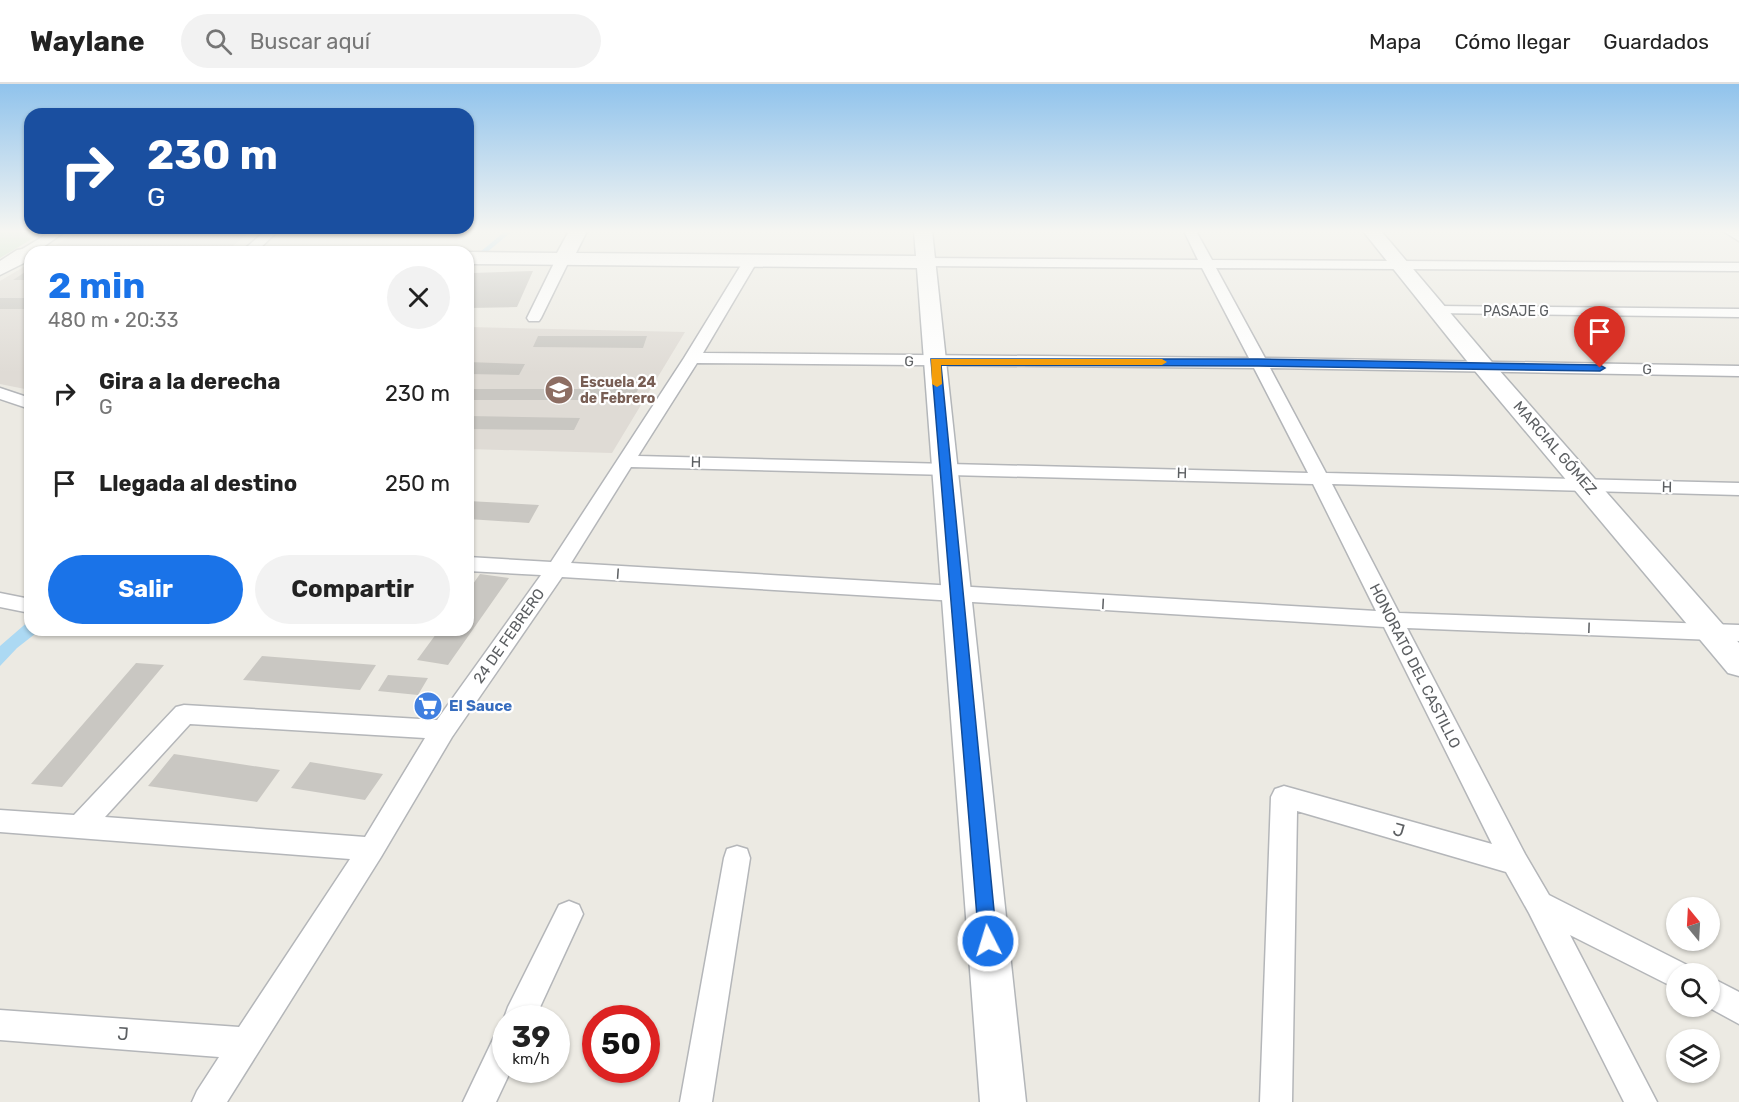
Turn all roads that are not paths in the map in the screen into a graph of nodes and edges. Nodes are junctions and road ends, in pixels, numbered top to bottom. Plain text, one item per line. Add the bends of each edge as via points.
1 (553, 279) edge
2 (740, 279) edge
3 (928, 279) edge
4 (1214, 279) edge
5 (1411, 279) edge
6 (1438, 310) junction
7 (1739, 313) edge
8 (534, 318) dead end
9 (692, 358) junction
10 (935, 362) junction
11 (1258, 363) junction
12 (1483, 366) junction
13 (1739, 371) edge
14 (0, 393) edge
15 (24, 402) edge
16 (624, 460) junction
17 (945, 467) junction
18 (1319, 477) junction
19 (1588, 486) junction
20 (1739, 489) edge
21 (474, 564) edge
22 (556, 570) junction
23 (956, 595) junction
24 (0, 600) edge
25 (24, 605) edge
26 (1392, 620) junction
27 (1713, 633) junction
28 (1739, 633) edge
29 (1739, 664) edge
30 (443, 730) junction
31 (0, 821) edge
32 (79, 828) junction
33 (372, 849) junction
34 (737, 858) dead end
35 (1515, 864) junction
36 (1539, 904) junction
37 (568, 914) dead end
38 (1666, 969) edge
39 (1720, 998) edge
40 (525, 1005) edge
41 (1739, 1009) edge
42 (0, 1025) edge
43 (246, 1043) junction
44 (492, 1075) edge
45 (208, 1102) edge
46 (479, 1102) edge
47 (696, 1102) edge
48 (1003, 1102) edge
49 (1276, 1102) edge
50 (1641, 1102) edge

1 - 8 street
2 - 9 street, 24 DE FEBRERO
3 - 10 street
4 - 11 street, HONORATO DEL CASTILLO
5 - 6 street, MARCIAL GÓMEZ
6 - 7 street, PASAJE G
6 - 12 street, MARCIAL GÓMEZ
9 - 10 street, G
9 - 16 street, 24 DE FEBRERO
10 - 11 street, G
10 - 17 street
11 - 12 street, G
11 - 18 street, HONORATO DEL CASTILLO
12 - 13 street, G
12 - 19 street, MARCIAL GÓMEZ
14 - 15 street
16 - 17 street, H
16 - 22 street, 24 DE FEBRERO
17 - 18 street, H
17 - 23 street
18 - 19 street, H
18 - 26 street, HONORATO DEL CASTILLO
19 - 20 street, H
19 - 27 street, MARCIAL GÓMEZ
21 - 22 street, I
22 - 23 street, I
22 - 30 street, 24 DE FEBRERO
23 - 26 street, I
23 - 48 street
24 - 25 street
26 - 27 street, I
26 - 35 street, HONORATO DEL CASTILLO
27 - 28 street, I
27 - 29 street, MARCIAL GÓMEZ
30 - 32 street via 184,714
30 - 33 street, 24 DE FEBRERO
31 - 32 street
32 - 33 street
33 - 43 street, 24 DE FEBRERO
34 - 47 street
35 - 36 street, HONORATO DEL CASTILLO
35 - 49 street, J via 1284,797
36 - 38 street
36 - 50 street, HONORATO DEL CASTILLO
37 - 40 street
39 - 41 street
42 - 43 street, J
43 - 45 street, 24 DE FEBRERO
44 - 46 street

